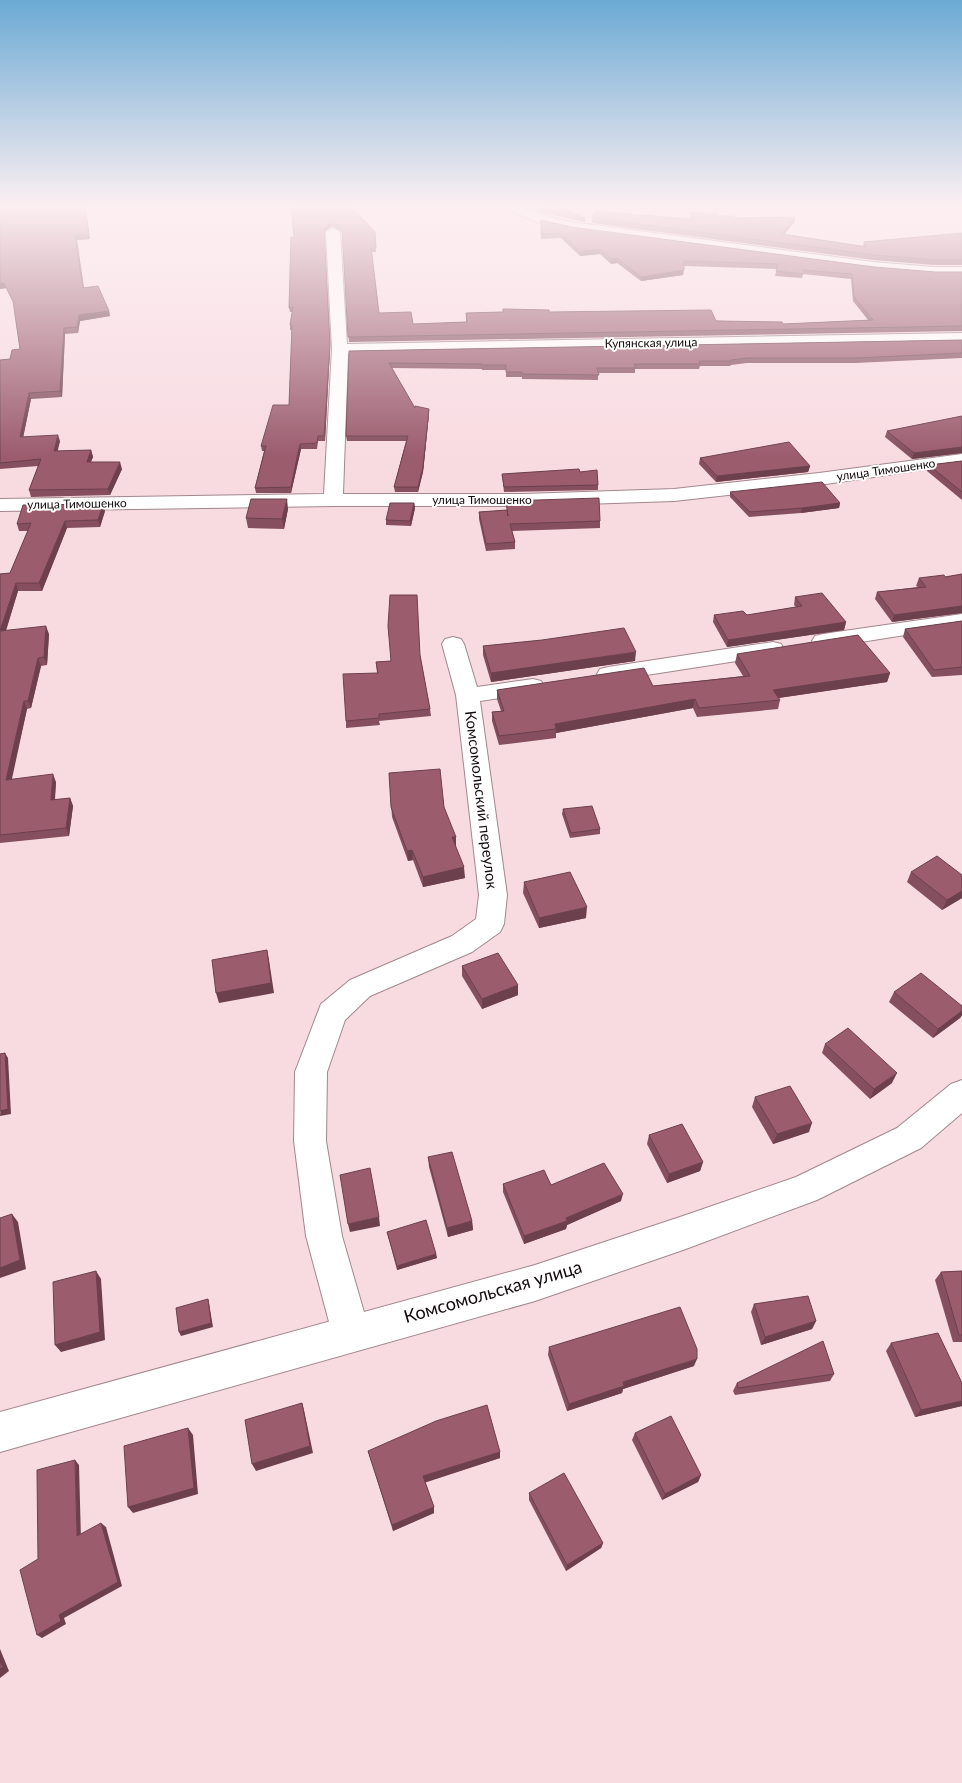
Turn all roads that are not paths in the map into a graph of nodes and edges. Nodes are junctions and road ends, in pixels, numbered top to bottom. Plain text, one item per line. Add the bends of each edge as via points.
1 (336, 290) edge
2 (962, 338) edge
3 (340, 349) junction
4 (962, 459) edge
5 (333, 500) junction
6 (0, 505) edge
7 (962, 620) edge
8 (453, 644) dead end
9 (588, 677) edge
10 (559, 682) edge
11 (468, 695) junction
12 (962, 1094) edge
13 (351, 1333) junction
14 (0, 1432) edge

1 - 3 street
2 - 3 street, Купянская улица
3 - 5 street
4 - 5 street, улица Тимошенко via 674,495 523,500
5 - 6 street, улица Тимошенко
7 - 9 street
8 - 11 street
10 - 11 street, Комсомольский переулок
11 - 13 street, Комсомольский переулок via 493,895 490,924 462,944 360,988 332,1013 311,1072 310,1141 324,1236
12 - 13 street, Комсомольская улица via 909,1138 805,1189 534,1282
13 - 14 street, Комсомольская улица

